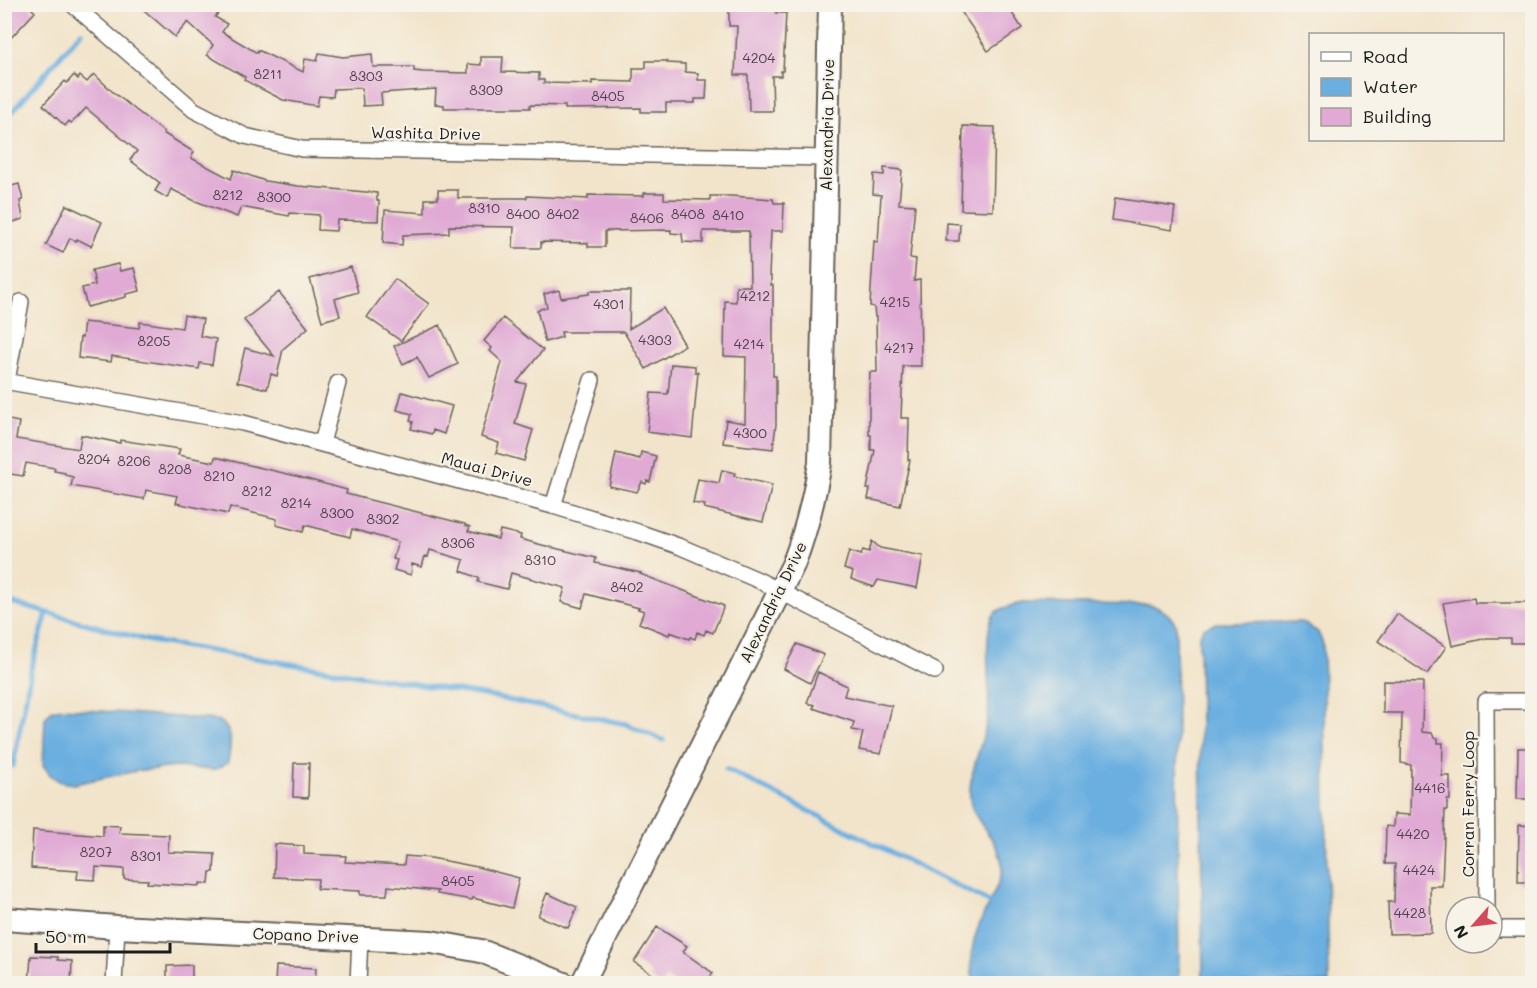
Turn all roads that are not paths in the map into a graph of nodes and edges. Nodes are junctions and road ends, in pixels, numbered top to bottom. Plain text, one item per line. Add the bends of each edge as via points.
1 (72, 4) edge
2 (830, 4) edge
3 (826, 158) junction
4 (21, 302) dead end
5 (592, 380) dead end
6 (6, 381) edge
7 (338, 383) dead end
8 (322, 443) junction
9 (553, 506) junction
10 (779, 593) junction
11 (935, 671) dead end
12 (1533, 701) edge
13 (1486, 895) edge
14 (4, 919) edge
15 (117, 927) junction
16 (1504, 928) edge
17 (1533, 929) edge
18 (360, 937) junction
19 (114, 984) edge
20 (358, 984) edge
21 (564, 984) edge
22 (582, 984) edge

1 - 3 street, Washita Drive via 194,110 246,136 302,149
2 - 3 street, Alexandria Drive
3 - 10 street, Alexandria Drive via 820,463 804,537
4 - 6 street
5 - 9 street
6 - 8 street, Mauai Drive via 243,423
7 - 8 street
8 - 9 street, Mauai Drive
9 - 10 street, Mauai Drive via 681,547
10 - 11 street, Mauai Drive
10 - 22 street, Alexandria Drive
12 - 13 street, Corran Ferry Loop via 1486,701
14 - 15 street, Copano Drive
15 - 18 street, Copano Drive
15 - 19 street
16 - 17 street
18 - 20 street
18 - 21 street, Copano Drive via 431,942 481,951

